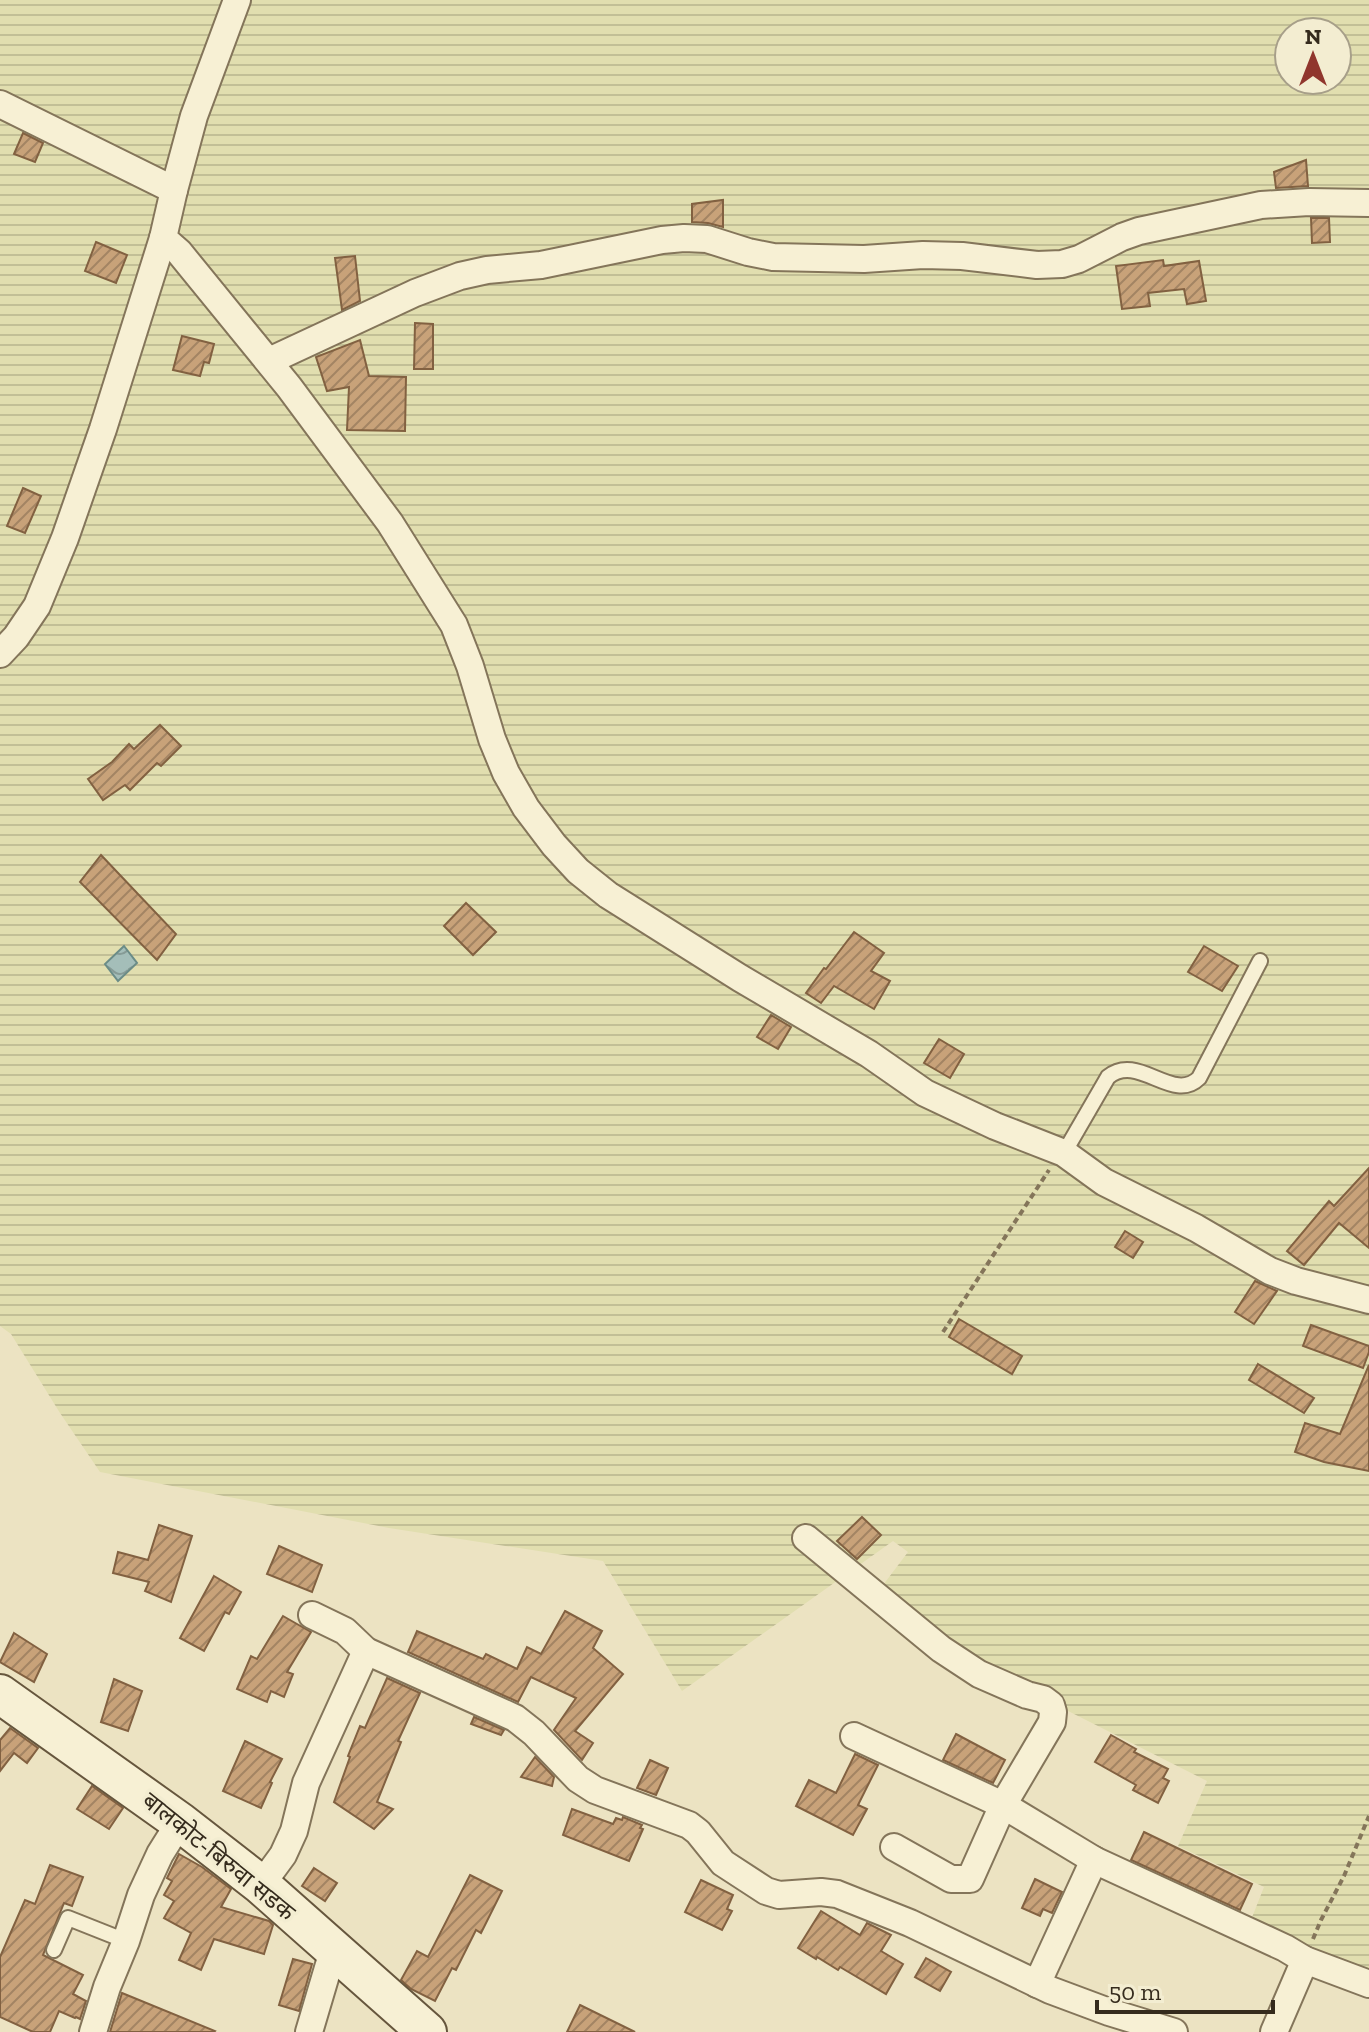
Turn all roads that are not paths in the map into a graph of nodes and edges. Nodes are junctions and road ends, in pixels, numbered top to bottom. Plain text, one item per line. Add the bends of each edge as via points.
1 (237, 0) edge
2 (0, 104) edge
3 (174, 190) junction
4 (1369, 203) edge
5 (163, 238) junction
6 (269, 361) junction
7 (0, 654) edge
8 (1260, 961) dead end
9 (1061, 1151) junction
10 (1369, 1300) edge
11 (806, 1538) dead end
12 (312, 1615) dead end
13 (366, 1651) junction
14 (0, 1694) edge
15 (854, 1736) dead end
16 (1003, 1805) junction
17 (180, 1822) junction
18 (894, 1847) dead end
19 (1094, 1860) junction
20 (261, 1885) junction
21 (126, 1941) junction
22 (54, 1950) dead end
23 (333, 1951) junction
24 (1305, 1960) junction
25 (1037, 1984) junction
26 (1369, 1984) edge
27 (93, 2032) edge
28 (309, 2032) edge
29 (427, 2032) edge
30 (1174, 2032) edge
31 (1274, 2032) edge

1 - 3 street via 194,116
2 - 3 street
3 - 5 street
4 - 6 street via 1261,205 1139,231 1062,264 923,255 773,257 707,239 662,240 460,276
5 - 6 street
5 - 7 street via 65,538 37,606
6 - 9 street via 390,523 454,625 506,773 526,808 578,871 925,1093
8 - 9 lane via 1194,1083 1178,1086 1135,1070 1115,1071
9 - 10 street via 1104,1182 1270,1271
11 - 16 street via 941,1649 979,1674 1051,1705 1052,1722
12 - 13 street via 345,1631
13 - 20 street via 306,1783 294,1831
13 - 25 street via 515,1718 578,1779 689,1825 723,1863 766,1891 837,1894
14 - 17 main road, बालकोट-बिरुवा सडक
15 - 16 street
16 - 18 street via 970,1879 951,1879
16 - 19 street
17 - 20 main road, बालकोट-बिरुवा सडक
17 - 21 street via 141,1895
19 - 24 street
19 - 25 street
20 - 23 main road, बालकोट-बिरुवा सडक
21 - 22 lane via 68,1918
21 - 27 street
23 - 28 street
23 - 29 main road, बालकोट-बिरुवा सडक
24 - 26 street
24 - 31 street
25 - 30 street

